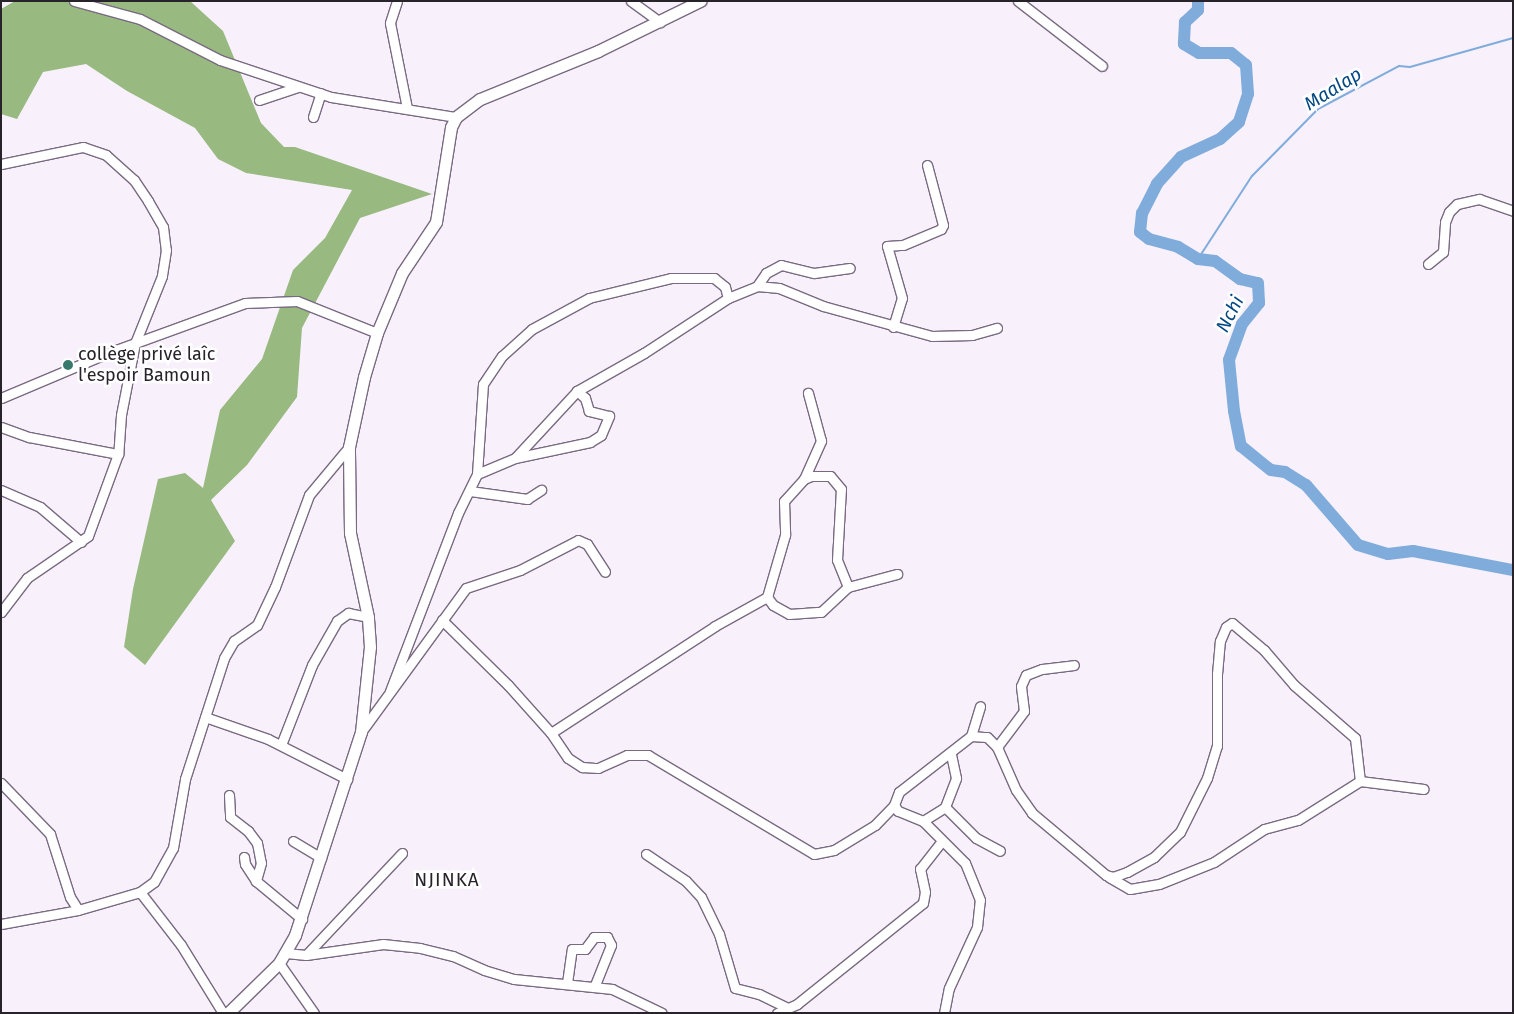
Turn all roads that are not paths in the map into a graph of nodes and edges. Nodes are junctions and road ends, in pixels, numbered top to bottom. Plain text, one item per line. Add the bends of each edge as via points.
1 (74, 1) edge
2 (397, 1) edge
3 (631, 1) edge
4 (700, 1) edge
5 (1018, 1) edge
6 (660, 22) junction
7 (1102, 66) dead end
8 (303, 87) junction
9 (321, 93) junction
10 (259, 100) dead end
11 (407, 108) junction
12 (313, 117) dead end
13 (456, 117) junction
14 (1, 164) edge
15 (927, 165) dead end
16 (1513, 210) edge
17 (1428, 264) dead end
18 (850, 268) dead end
19 (757, 286) junction
20 (728, 298) junction
21 (893, 327) junction
22 (997, 328) dead end
23 (377, 333) junction
24 (135, 343) junction
25 (577, 391) junction
26 (808, 393) dead end
27 (1, 398) edge
28 (1, 427) edge
29 (350, 447) junction
30 (118, 454) junction
31 (515, 458) junction
32 (477, 474) junction
33 (804, 479) junction
34 (1, 490) edge
35 (470, 490) junction
36 (541, 490) dead end
37 (80, 542) junction
38 (605, 572) dead end
39 (897, 574) dead end
40 (848, 587) junction
41 (767, 597) junction
42 (1, 612) edge
43 (368, 617) junction
44 (442, 620) junction
45 (1074, 665) dead end
46 (390, 692) junction
47 (980, 706) dead end
48 (205, 717) junction
49 (361, 732) junction
50 (551, 733) junction
51 (971, 736) junction
52 (281, 745) junction
53 (997, 747) junction
54 (951, 754) junction
55 (347, 779) junction
56 (1360, 781) junction
57 (1, 784) edge
58 (1424, 789) dead end
59 (228, 795) dead end
60 (894, 805) junction
61 (945, 808) junction
62 (923, 821) junction
63 (293, 841) dead end
64 (941, 842) junction
65 (1000, 850) dead end
66 (402, 853) dead end
67 (646, 854) dead end
68 (244, 857) dead end
69 (321, 858) junction
70 (1109, 877) junction
71 (256, 881) junction
72 (140, 892) junction
73 (78, 910) junction
74 (302, 919) junction
75 (1, 924) edge
76 (306, 955) junction
77 (282, 958) junction
78 (567, 983) junction
79 (595, 985) junction
80 (793, 1006) junction
81 (223, 1013) edge
82 (228, 1013) edge
83 (314, 1013) edge
84 (662, 1013) edge
85 (777, 1013) edge
86 (800, 1013) edge
87 (944, 1013) edge

1 - 8 street via 140,19 220,60
2 - 11 street via 390,23
3 - 6 street
4 - 6 main road
5 - 7 street
6 - 13 main road via 480,99
8 - 9 street
8 - 10 street
9 - 11 street via 357,103
9 - 12 street
11 - 13 street
13 - 23 main road via 446,144 436,222 402,273
14 - 24 street via 83,147 106,155 134,180 163,227 166,250 162,276
15 - 21 street via 943,225 937,231 903,245 887,246 902,298
16 - 17 street via 1478,199 1458,204 1449,212 1445,222 1443,252
18 - 19 street via 814,273 781,265 766,273
19 - 20 street
19 - 21 street via 787,290 823,306
20 - 25 street via 631,361
20 - 32 street via 725,287 714,278 671,278 589,298 532,329 502,356 483,384
21 - 22 street via 948,338 972,336
23 - 24 street via 308,303 284,299 245,303
23 - 29 main road via 364,377
24 - 27 street
24 - 30 street via 121,414
25 - 31 street
25 - 31 street via 585,398 589,411 609,416 601,435 590,442
26 - 33 street via 821,441
28 - 30 street via 38,439
29 - 43 main road via 350,534
29 - 48 street via 309,495 261,617 252,632 241,635 230,647
30 - 37 street via 93,524
31 - 32 street
32 - 35 street
33 - 40 street via 821,474 830,476 841,489 837,560
33 - 41 street via 784,501 785,535
34 - 37 street via 22,497 48,512
35 - 36 street via 527,499
35 - 46 street via 458,513
37 - 42 street via 26,578
38 - 44 street via 587,544 578,540 520,570 471,585
39 - 40 street
40 - 41 street via 821,612 802,616 782,612
41 - 50 street via 715,626
43 - 49 main road via 370,663
43 - 52 street via 348,613 337,621 312,665
44 - 46 street via 423,651
44 - 50 street via 477,652
45 - 53 street via 1042,668 1026,675 1021,686 1024,711
46 - 49 street
47 - 51 street
48 - 52 street
48 - 72 street via 181,792 173,848 154,882
49 - 55 main road
50 - 60 street via 568,758 582,767 598,768 627,755 648,755 814,854 834,850 875,825
51 - 53 street via 987,737
51 - 54 street
52 - 55 street
53 - 70 street via 1024,804
54 - 60 street via 899,792
54 - 61 street via 956,778
55 - 69 main road
56 - 58 street
56 - 70 street via 1298,820 1264,829 1214,862 1159,884 1130,889
56 - 70 street via 1355,738 1294,685 1264,650 1232,623 1224,630 1218,658 1217,746 1195,807 1180,832 1161,851 1127,872
57 - 73 street via 50,834 70,897
59 - 71 street via 230,817 254,838 260,854
60 - 62 street via 898,811
61 - 62 street
61 - 65 street via 976,838
62 - 64 street
63 - 69 street
64 - 80 street via 920,869 925,892 923,903
64 - 87 street via 965,864 980,900 980,912 949,988
66 - 76 street
67 - 80 street via 690,884 701,897 718,934 736,988
68 - 71 street
69 - 74 main road
71 - 74 street
72 - 73 street
72 - 81 street via 181,945
73 - 75 street via 28,922
74 - 77 main road
76 - 77 street
76 - 78 street via 401,945 453,956 514,979
77 - 82 main road
77 - 83 street
78 - 79 street
78 - 79 street via 572,949 585,949 594,937 607,937 612,945
79 - 84 street via 620,992
80 - 85 street
80 - 86 street

